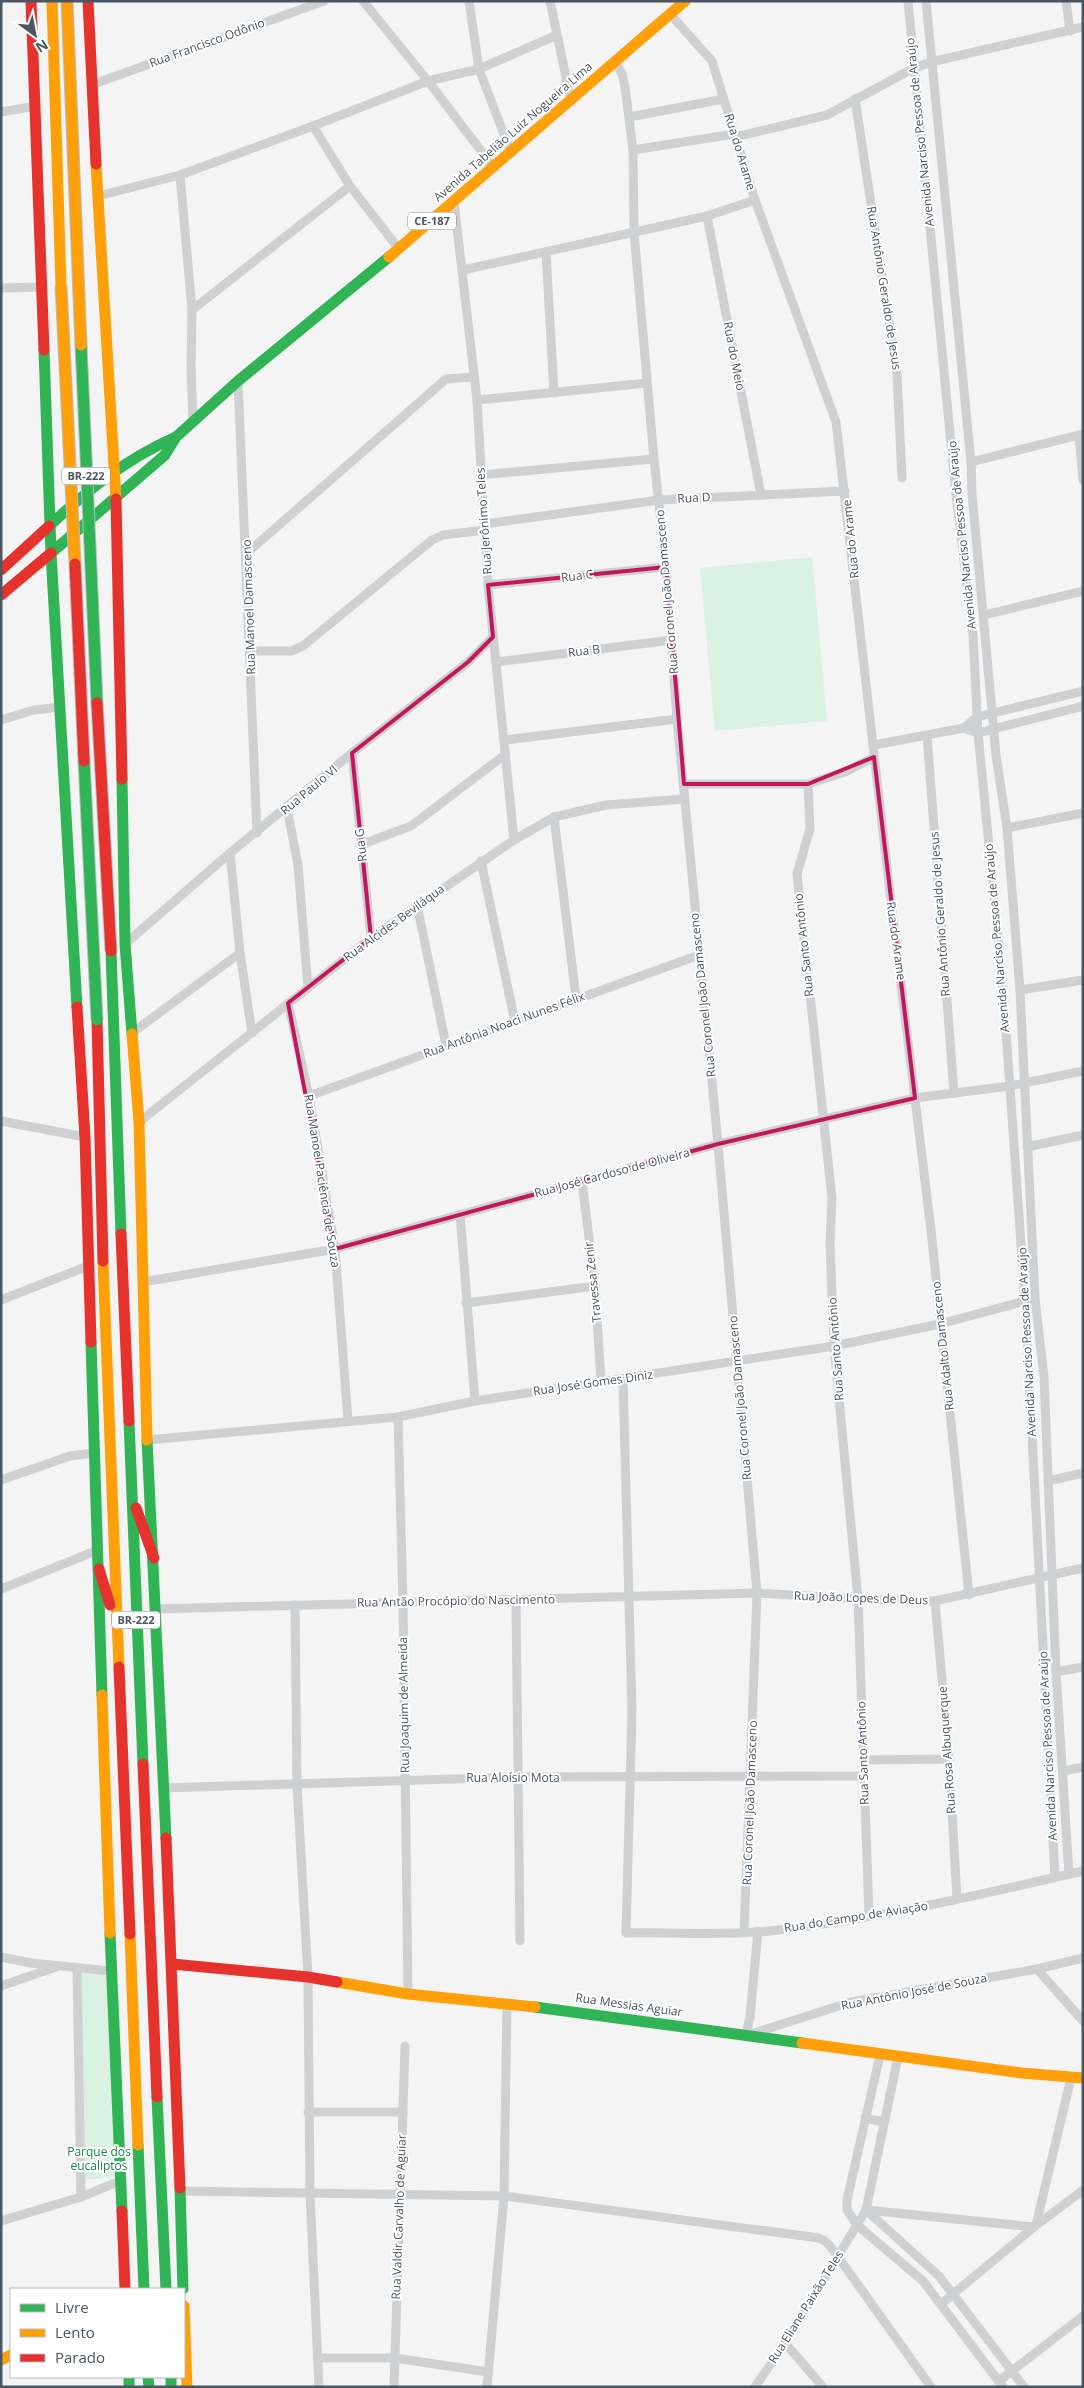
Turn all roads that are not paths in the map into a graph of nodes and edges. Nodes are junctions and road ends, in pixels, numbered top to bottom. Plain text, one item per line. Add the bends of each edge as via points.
1 (32, 1) edge
2 (52, 1) edge
3 (67, 1) edge
4 (88, 1) edge
5 (324, 1) edge
6 (362, 1) edge
7 (469, 1) edge
8 (550, 1) edge
9 (685, 1) edge
10 (908, 1) edge
11 (926, 1) edge
12 (1066, 1) edge
13 (670, 14) junction
14 (1083, 27) edge
15 (1070, 31) junction
16 (557, 36) junction
17 (614, 62) junction
18 (931, 62) junction
19 (914, 68) junction
20 (479, 69) junction
21 (428, 81) junction
22 (91, 85) junction
23 (855, 99) junction
24 (724, 100) junction
25 (571, 101) junction
26 (36, 106) junction
27 (1, 112) edge
28 (629, 118) junction
29 (313, 126) junction
30 (735, 136) junction
31 (633, 150) junction
32 (511, 153) junction
33 (494, 168) junction
34 (180, 175) junction
35 (350, 186) junction
36 (98, 196) junction
37 (755, 200) junction
38 (454, 202) junction
39 (707, 216) junction
40 (634, 232) junction
41 (399, 249) junction
42 (546, 252) junction
43 (463, 270) junction
44 (42, 287) junction
45 (1, 288) edge
46 (192, 310) junction
47 (474, 376) junction
48 (238, 381) junction
49 (647, 383) junction
50 (554, 393) junction
51 (477, 400) junction
52 (193, 421) junction
53 (1081, 435) edge
54 (176, 437) junction
55 (654, 460) junction
56 (971, 462) junction
57 (114, 472) junction
58 (481, 476) junction
59 (902, 478) dead end
60 (1083, 480) edge
61 (845, 491) junction
62 (761, 495) junction
63 (116, 499) junction
64 (658, 500) junction
65 (49, 526) junction
66 (485, 527) junction
67 (50, 553) junction
68 (247, 553) junction
69 (666, 567) junction
70 (1, 570) edge
71 (488, 585) junction
72 (1083, 591) edge
73 (1, 595) edge
74 (984, 615) junction
75 (493, 637) junction
76 (672, 640) junction
77 (251, 651) junction
78 (496, 662) junction
79 (1083, 691) edge
80 (1083, 706) edge
81 (60, 707) junction
82 (994, 714) junction
83 (977, 717) junction
84 (677, 719) junction
85 (1, 720) edge
86 (964, 728) junction
87 (995, 729) junction
88 (978, 733) junction
89 (927, 735) junction
90 (505, 740) junction
91 (874, 745) junction
92 (352, 753) junction
93 (506, 754) junction
94 (874, 757) junction
95 (684, 784) junction
96 (808, 784) junction
97 (685, 799) junction
98 (287, 808) junction
99 (1083, 813) edge
100 (554, 817) junction
101 (1007, 828) junction
102 (257, 832) junction
103 (514, 840) junction
104 (360, 845) junction
105 (230, 853) junction
106 (481, 861) junction
107 (416, 905) junction
108 (372, 938) junction
109 (125, 944) junction
110 (240, 953) junction
111 (699, 955) junction
112 (1083, 980) edge
113 (308, 988) junction
114 (1020, 990) junction
115 (576, 998) junction
116 (288, 1003) junction
117 (515, 1022) junction
118 (132, 1033) junction
119 (252, 1033) junction
120 (446, 1045) junction
121 (1083, 1071) edge
122 (1024, 1084) junction
123 (1010, 1086) junction
124 (954, 1093) junction
125 (309, 1096) junction
126 (915, 1098) junction
127 (823, 1120) junction
128 (1, 1122) edge
129 (139, 1122) junction
130 (1083, 1135) edge
131 (85, 1137) junction
132 (718, 1144) junction
133 (1027, 1146) junction
134 (582, 1182) junction
135 (460, 1214) junction
136 (335, 1249) junction
137 (88, 1266) junction
138 (143, 1282) junction
139 (594, 1286) junction
140 (1035, 1298) junction
141 (1, 1300) edge
142 (1025, 1301) junction
143 (466, 1303) junction
144 (940, 1324) junction
145 (834, 1346) junction
146 (737, 1361) junction
147 (623, 1379) junction
148 (601, 1382) junction
149 (475, 1401) junction
150 (398, 1417) junction
151 (348, 1421) junction
152 (147, 1440) junction
153 (94, 1453) junction
154 (1083, 1473) edge
155 (1, 1480) edge
156 (1048, 1481) junction
157 (131, 1495) junction
158 (98, 1550) junction
159 (154, 1558) junction
160 (1083, 1568) edge
161 (99, 1569) junction
162 (1052, 1575) junction
163 (1040, 1577) junction
164 (1, 1589) edge
165 (757, 1593) junction
166 (969, 1595) junction
167 (629, 1597) junction
168 (858, 1599) junction
169 (516, 1601) junction
170 (935, 1601) junction
171 (403, 1602) junction
172 (295, 1605) junction
173 (156, 1609) junction
174 (117, 1628) junction
175 (1083, 1667) edge
176 (1056, 1672) junction
177 (949, 1759) junction
178 (863, 1760) junction
179 (1083, 1767) edge
180 (1064, 1771) junction
181 (751, 1775) junction
182 (864, 1776) junction
183 (517, 1777) junction
184 (630, 1778) junction
185 (405, 1779) junction
186 (297, 1785) junction
187 (163, 1788) junction
188 (1083, 1871) edge
189 (1069, 1874) junction
190 (1054, 1877) junction
191 (957, 1899) junction
192 (869, 1916) junction
193 (758, 1931) junction
194 (744, 1932) junction
195 (520, 1942) dead end
196 (1, 1957) edge
197 (1083, 1958) edge
198 (31, 1963) junction
199 (172, 1964) junction
200 (61, 1966) junction
201 (77, 1968) junction
202 (1037, 1969) junction
203 (111, 1971) junction
204 (32, 1974) junction
205 (308, 1977) junction
206 (1, 1986) edge
207 (408, 1994) junction
208 (507, 2003) junction
209 (1083, 2021) edge
210 (747, 2035) junction
211 (405, 2046) dead end
212 (880, 2055) junction
213 (898, 2057) junction
214 (876, 2073) junction
215 (893, 2077) junction
216 (1077, 2078) edge
217 (308, 2112) junction
218 (403, 2112) junction
219 (865, 2118) junction
220 (884, 2122) junction
221 (120, 2181) junction
222 (1083, 2190) edge
223 (179, 2192) junction
224 (310, 2194) junction
225 (400, 2194) junction
226 (504, 2196) junction
227 (81, 2197) junction
228 (866, 2210) junction
229 (1, 2222) edge
230 (857, 2226) junction
231 (1035, 2226) junction
232 (838, 2257) junction
233 (125, 2288) edge
234 (144, 2288) edge
235 (166, 2288) edge
236 (183, 2288) edge
237 (953, 2293) junction
238 (942, 2304) junction
239 (1083, 2316) edge
240 (185, 2333) edge
241 (785, 2343) junction
242 (318, 2358) junction
243 (394, 2358) junction
244 (1011, 2370) junction
245 (488, 2372) junction
246 (1001, 2384) edge
247 (187, 2387) edge
248 (319, 2387) edge
249 (394, 2387) edge
250 (487, 2387) edge
251 (755, 2387) edge
252 (822, 2387) edge
253 (931, 2387) edge
254 (1024, 2387) edge

1 - 26 main road, BR-222
2 - 174 main road, BR-222, bridge via 62,306 97,1020
3 - 157 main road, BR-222, bridge via 92,604 111,951
4 - 22 main road
5 - 22 street, Rua Francisco Odônio
6 - 21 street
7 - 20 street
8 - 16 street
9 - 13 main road, Avenida Tabelião Luiz Nogueira Lima / CE-187
10 - 19 street, Avenida Narciso Pessoa de Araújo
11 - 18 street, Avenida Narciso Pessoa de Araújo
12 - 15 street
13 - 17 main road, Avenida Tabelião Luiz Nogueira Lima / CE-187
13 - 24 street, Rua do Arame via 709,56
14 - 15 street
15 - 18 street
16 - 20 street
16 - 25 street
17 - 25 main road, Avenida Tabelião Luiz Nogueira Lima / CE-187
17 - 28 street, Rua Coronel João Damasceno via 622,74
18 - 19 street
18 - 56 street, Avenida Narciso Pessoa de Araújo
19 - 23 street
19 - 83 street, Avenida Narciso Pessoa de Araújo via 956,495 972,624
20 - 21 street
20 - 32 street
21 - 29 street
21 - 33 street
22 - 36 main road
23 - 30 street via 827,115
23 - 59 street, Rua Antônio Geraldo de Jesus via 897,374
24 - 28 street
24 - 30 street, Rua do Arame
25 - 32 main road, Avenida Tabelião Luiz Nogueira Lima / CE-187
26 - 27 street
26 - 44 main road, BR-222
28 - 31 street, Rua Coronel João Damasceno
29 - 34 street
29 - 35 street
30 - 31 street
30 - 37 street, Rua do Arame
31 - 40 street, Rua Coronel João Damasceno
32 - 33 main road, Avenida Tabelião Luiz Nogueira Lima / CE-187
33 - 38 main road, Avenida Tabelião Luiz Nogueira Lima / CE-187
34 - 36 street
34 - 46 street
35 - 41 street
35 - 46 street
36 - 57 main road
37 - 39 street
37 - 61 street, Rua do Arame via 836,422
38 - 41 main road, Avenida Tabelião Luiz Nogueira Lima / CE-187
38 - 43 street, Rua Jerônimo Teles
39 - 40 street
39 - 62 street, Rua do Meio
40 - 42 street
40 - 49 street, Rua Coronel João Damasceno
41 - 48 main road, Avenida Tabelião Luiz Nogueira Lima / CE-187
42 - 43 street
42 - 50 street
43 - 47 street, Rua Jerônimo Teles
44 - 45 street
44 - 65 main road, BR-222
46 - 52 street
47 - 51 street, Rua Jerônimo Teles
47 - 68 street via 446,379
48 - 52 main road, Avenida Tabelião Luiz Nogueira Lima / CE-187
48 - 68 street, Rua Manoel Damasceno
49 - 50 street
49 - 55 street, Rua Coronel João Damasceno
50 - 51 street
51 - 58 street, Rua Jerônimo Teles
52 - 54 main road, Avenida Tabelião Luiz Nogueira Lima / CE-187
53 - 56 street
53 - 60 street
54 - 57 main road, Avenida Tabelião Luiz Nogueira Lima / CE-187 via 154,445
54 - 63 main road, Avenida Tabelião Luiz Nogueira Lima / CE-187 via 165,455
55 - 58 street
55 - 64 street, Rua Coronel João Damasceno
56 - 74 street, Avenida Narciso Pessoa de Araújo
57 - 63 main road
57 - 65 main road, Avenida Tabelião Luiz Nogueira Lima / CE-187
58 - 66 street, Rua Jerônimo Teles
61 - 62 street, Rua D
61 - 91 street, Rua do Arame
62 - 64 street, Rua D
63 - 67 main road, Avenida Tabelião Luiz Nogueira Lima / CE-187
63 - 109 main road
64 - 66 street, Rua D
64 - 69 street, Rua Coronel João Damasceno
65 - 67 main road, BR-222
65 - 70 main road, CE-187
66 - 71 street, Rua Jerônimo Teles
66 - 77 street, Rua D via 432,540 296,649
67 - 73 main road, CE-187
67 - 81 main road, BR-222
68 - 77 street, Rua Manoel Damasceno
69 - 71 street, Rua C
69 - 76 street, Rua Coronel João Damasceno
71 - 75 street, Rua Jerônimo Teles
72 - 74 street
74 - 82 street, Avenida Narciso Pessoa de Araújo
75 - 78 street, Rua Jerônimo Teles
75 - 92 street, Rua Paulo VI via 468,662
76 - 78 street, Rua B
76 - 84 street, Rua Coronel João Damasceno
77 - 102 street, Rua Manoel Damasceno
78 - 90 street, Rua Jerônimo Teles
79 - 82 street
80 - 87 street
81 - 85 street via 34,710
81 - 131 main road, BR-222
82 - 83 street
82 - 87 street, Avenida Narciso Pessoa de Araújo
83 - 86 street
83 - 88 street, Avenida Narciso Pessoa de Araújo
84 - 90 street
84 - 95 street, Rua Coronel João Damasceno
86 - 88 street
86 - 89 street
87 - 88 street
87 - 101 street, Avenida Narciso Pessoa de Araújo
88 - 123 street, Avenida Narciso Pessoa de Araújo
89 - 91 street
89 - 124 street, Rua Antônio Geraldo de Jesus
90 - 93 street, Rua Jerônimo Teles
91 - 94 street, Rua do Arame
92 - 98 street, Rua Paulo VI
92 - 104 street, Rua G
93 - 103 street, Rua Jerônimo Teles
93 - 104 street via 411,826
94 - 96 street via 845,772
94 - 126 street, Rua do Arame
95 - 96 street
95 - 97 street, Rua Coronel João Damasceno
96 - 127 street, Rua Santo Antônio via 810,829 797,874
97 - 100 street, Rua Alcides Beviláqua via 606,805
97 - 111 street, Rua Coronel João Damasceno
98 - 102 street, Rua Paulo VI
98 - 113 street via 298,865
99 - 101 street
100 - 103 street, Rua Alcides Beviláqua
100 - 115 street
101 - 114 street, Avenida Narciso Pessoa de Araújo
102 - 105 street, Rua Paulo VI
103 - 106 street, Rua Alcides Beviláqua
104 - 108 street, Rua G
105 - 109 street, Rua Paulo VI
105 - 110 street
106 - 107 street, Rua Alcides Beviláqua
106 - 117 street
107 - 108 street, Rua Alcides Beviláqua
107 - 120 street
108 - 113 street, Rua Alcides Beviláqua
109 - 118 main road
110 - 118 street
110 - 119 street
111 - 115 street, Rua Antônia Noaci Nunes Félix
111 - 132 street, Rua Coronel João Damasceno
112 - 114 street
113 - 116 street, Rua Alcides Beviláqua
114 - 122 street, Avenida Narciso Pessoa de Araújo
115 - 117 street, Rua Antônia Noaci Nunes Félix
116 - 119 street, Rua Alcides Beviláqua
116 - 125 street, Rua Manoel Paciência de Souza
117 - 120 street, Rua Antônia Noaci Nunes Félix
118 - 129 main road
119 - 129 street, Rua Alcides Beviláqua
120 - 125 street, Rua Antônia Noaci Nunes Félix
121 - 122 street, Rua José Cardoso de Oliveira
122 - 123 street, Rua José Cardoso de Oliveira
122 - 133 street, Avenida Narciso Pessoa de Araújo
123 - 124 street, Rua José Cardoso de Oliveira
123 - 142 street, Avenida Narciso Pessoa de Araújo
124 - 126 street, Rua José Cardoso de Oliveira
125 - 136 street, Rua Manoel Paciência de Souza
126 - 127 street, Rua José Cardoso de Oliveira
126 - 144 street, Rua Adalto Damasceno
127 - 132 street, Rua José Cardoso de Oliveira
127 - 145 street, Rua Santo Antônio via 832,1198 830,1244
128 - 131 street
129 - 138 main road
130 - 133 street
131 - 137 main road, BR-222
132 - 134 street, Rua José Cardoso de Oliveira
132 - 146 street, Rua Coronel João Damasceno
133 - 140 street, Avenida Narciso Pessoa de Araújo
134 - 135 street, Rua José Cardoso de Oliveira
134 - 139 street, Travessa Zenir
135 - 136 street, Rua José Cardoso de Oliveira
135 - 143 street
136 - 138 street, Rua José Cardoso de Oliveira
136 - 151 street, Rua Manoel Paciência de Souza
137 - 141 street
137 - 153 main road, BR-222
138 - 152 main road
139 - 143 street
139 - 148 street, Travessa Zenir
140 - 142 street, Rua José Gomes Diniz
140 - 156 street, Avenida Narciso Pessoa de Araújo via 1044,1377
142 - 144 street, Rua José Gomes Diniz
142 - 163 street, Avenida Narciso Pessoa de Araújo
143 - 149 street
144 - 145 street, Rua José Gomes Diniz
144 - 166 street, Rua Adalto Damasceno
145 - 146 street, Rua José Gomes Diniz
145 - 168 street, Rua Santo Antônio
146 - 147 street, Rua José Gomes Diniz
146 - 165 street, Rua Coronel João Damasceno
147 - 148 street, Rua José Gomes Diniz
147 - 167 street
148 - 149 street, Rua José Gomes Diniz
149 - 150 street, Rua José Gomes Diniz
150 - 151 street, Rua José Gomes Diniz
150 - 171 street, Rua Joaquim de Almeida
151 - 152 street, Rua José Gomes Diniz
152 - 159 main road
153 - 155 street via 70,1456
153 - 158 main road, BR-222
154 - 156 street
156 - 162 street, Avenida Narciso Pessoa de Araújo
157 - 159 main road
157 - 235 main road, BR-222
158 - 161 main road, BR-222
158 - 164 street
159 - 173 main road
160 - 162 street, Rua João Lopes de Deus
161 - 174 main road
161 - 203 main road, BR-222
162 - 163 street, Rua João Lopes de Deus
162 - 176 street, Avenida Narciso Pessoa de Araújo
163 - 166 street, Rua João Lopes de Deus
163 - 190 street, Avenida Narciso Pessoa de Araújo
165 - 167 street, Rua Antão Procópio do Nascimento
165 - 168 street, Rua João Lopes de Deus
165 - 181 street, Rua Coronel João Damasceno
166 - 170 street, Rua João Lopes de Deus
167 - 169 street, Rua Antão Procópio do Nascimento
167 - 184 street
168 - 170 street, Rua João Lopes de Deus
168 - 178 street, Rua Santo Antônio
169 - 171 street, Rua Antão Procópio do Nascimento
169 - 183 street
170 - 177 street, Rua Rosa Albuquerque
171 - 172 street, Rua Antão Procópio do Nascimento
171 - 185 street, Rua Joaquim de Almeida
172 - 173 street, Rua Antão Procópio do Nascimento
172 - 186 street
173 - 187 main road
174 - 234 main road, BR-222
175 - 176 street
176 - 180 street, Avenida Narciso Pessoa de Araújo
177 - 178 street
177 - 191 street, Rua Rosa Albuquerque
178 - 182 street, Rua Santo Antônio
179 - 180 street
180 - 189 street, Avenida Narciso Pessoa de Araújo
181 - 182 street, Rua Aloísio Mota
181 - 184 street, Rua Aloísio Mota
181 - 194 street, Rua Coronel João Damasceno
182 - 192 street, Rua Santo Antônio
183 - 184 street, Rua Aloísio Mota
183 - 185 street, Rua Aloísio Mota
183 - 195 street
184 - 194 street, Rua do Campo de Aviação via 626,1933
185 - 186 street, Rua Aloísio Mota
185 - 207 street, Rua Joaquim de Almeida
186 - 187 street, Rua Aloísio Mota
186 - 205 street
187 - 199 main road
188 - 189 street, Rua do Campo de Aviação
189 - 190 street, Rua do Campo de Aviação
190 - 191 street, Rua do Campo de Aviação
191 - 192 street, Rua do Campo de Aviação
192 - 193 street, Rua do Campo de Aviação
193 - 194 street, Rua do Campo de Aviação
193 - 210 street
196 - 198 street
197 - 202 street, Rua Antônio José de Souza
198 - 200 street
198 - 204 street
199 - 205 main road, Rua Messias Aguiar
199 - 223 main road
200 - 201 street
200 - 204 street
201 - 203 street
201 - 227 street
202 - 209 street
202 - 210 street, Rua Antônio José de Souza via 852,2002
203 - 221 main road, BR-222
204 - 206 street
205 - 207 main road, Rua Messias Aguiar
205 - 217 street
207 - 208 main road, Rua Messias Aguiar
208 - 210 main road, Rua Messias Aguiar
208 - 226 street
210 - 212 main road, Rua Messias Aguiar
211 - 218 street, Rua Valdir Carvalho de Aguiar
212 - 213 main road, Rua Messias Aguiar
212 - 214 street
213 - 215 street, Rua Eliane Paixão Teles
213 - 216 main road, Rua Messias Aguiar
214 - 215 street
214 - 219 street
215 - 220 street, Rua Eliane Paixão Teles
216 - 231 street
217 - 218 street
217 - 224 street
218 - 225 street, Rua Valdir Carvalho de Aguiar
219 - 220 street
219 - 230 street via 847,2200 848,2210
220 - 228 street, Rua Eliane Paixão Teles
221 - 227 street
221 - 233 main road, BR-222
222 - 231 street
223 - 224 street
223 - 236 main road
224 - 225 street
224 - 242 street
225 - 226 street
225 - 243 street, Rua Valdir Carvalho de Aguiar
226 - 232 street via 819,2238 826,2241
226 - 245 street
227 - 229 street
228 - 230 street, Rua Eliane Paixão Teles
228 - 231 street
228 - 237 street via 939,2276
230 - 232 street, Rua Eliane Paixão Teles
230 - 238 street via 923,2281
231 - 237 street
232 - 241 street, Rua Eliane Paixão Teles
232 - 253 street
237 - 238 street
237 - 244 street
238 - 246 street
239 - 244 street
240 - 247 main road
241 - 251 street, Rua Eliane Paixão Teles
241 - 252 street
242 - 243 street
242 - 248 street
243 - 245 street
243 - 249 street, Rua Valdir Carvalho de Aguiar
244 - 246 street
244 - 254 street
245 - 250 street

